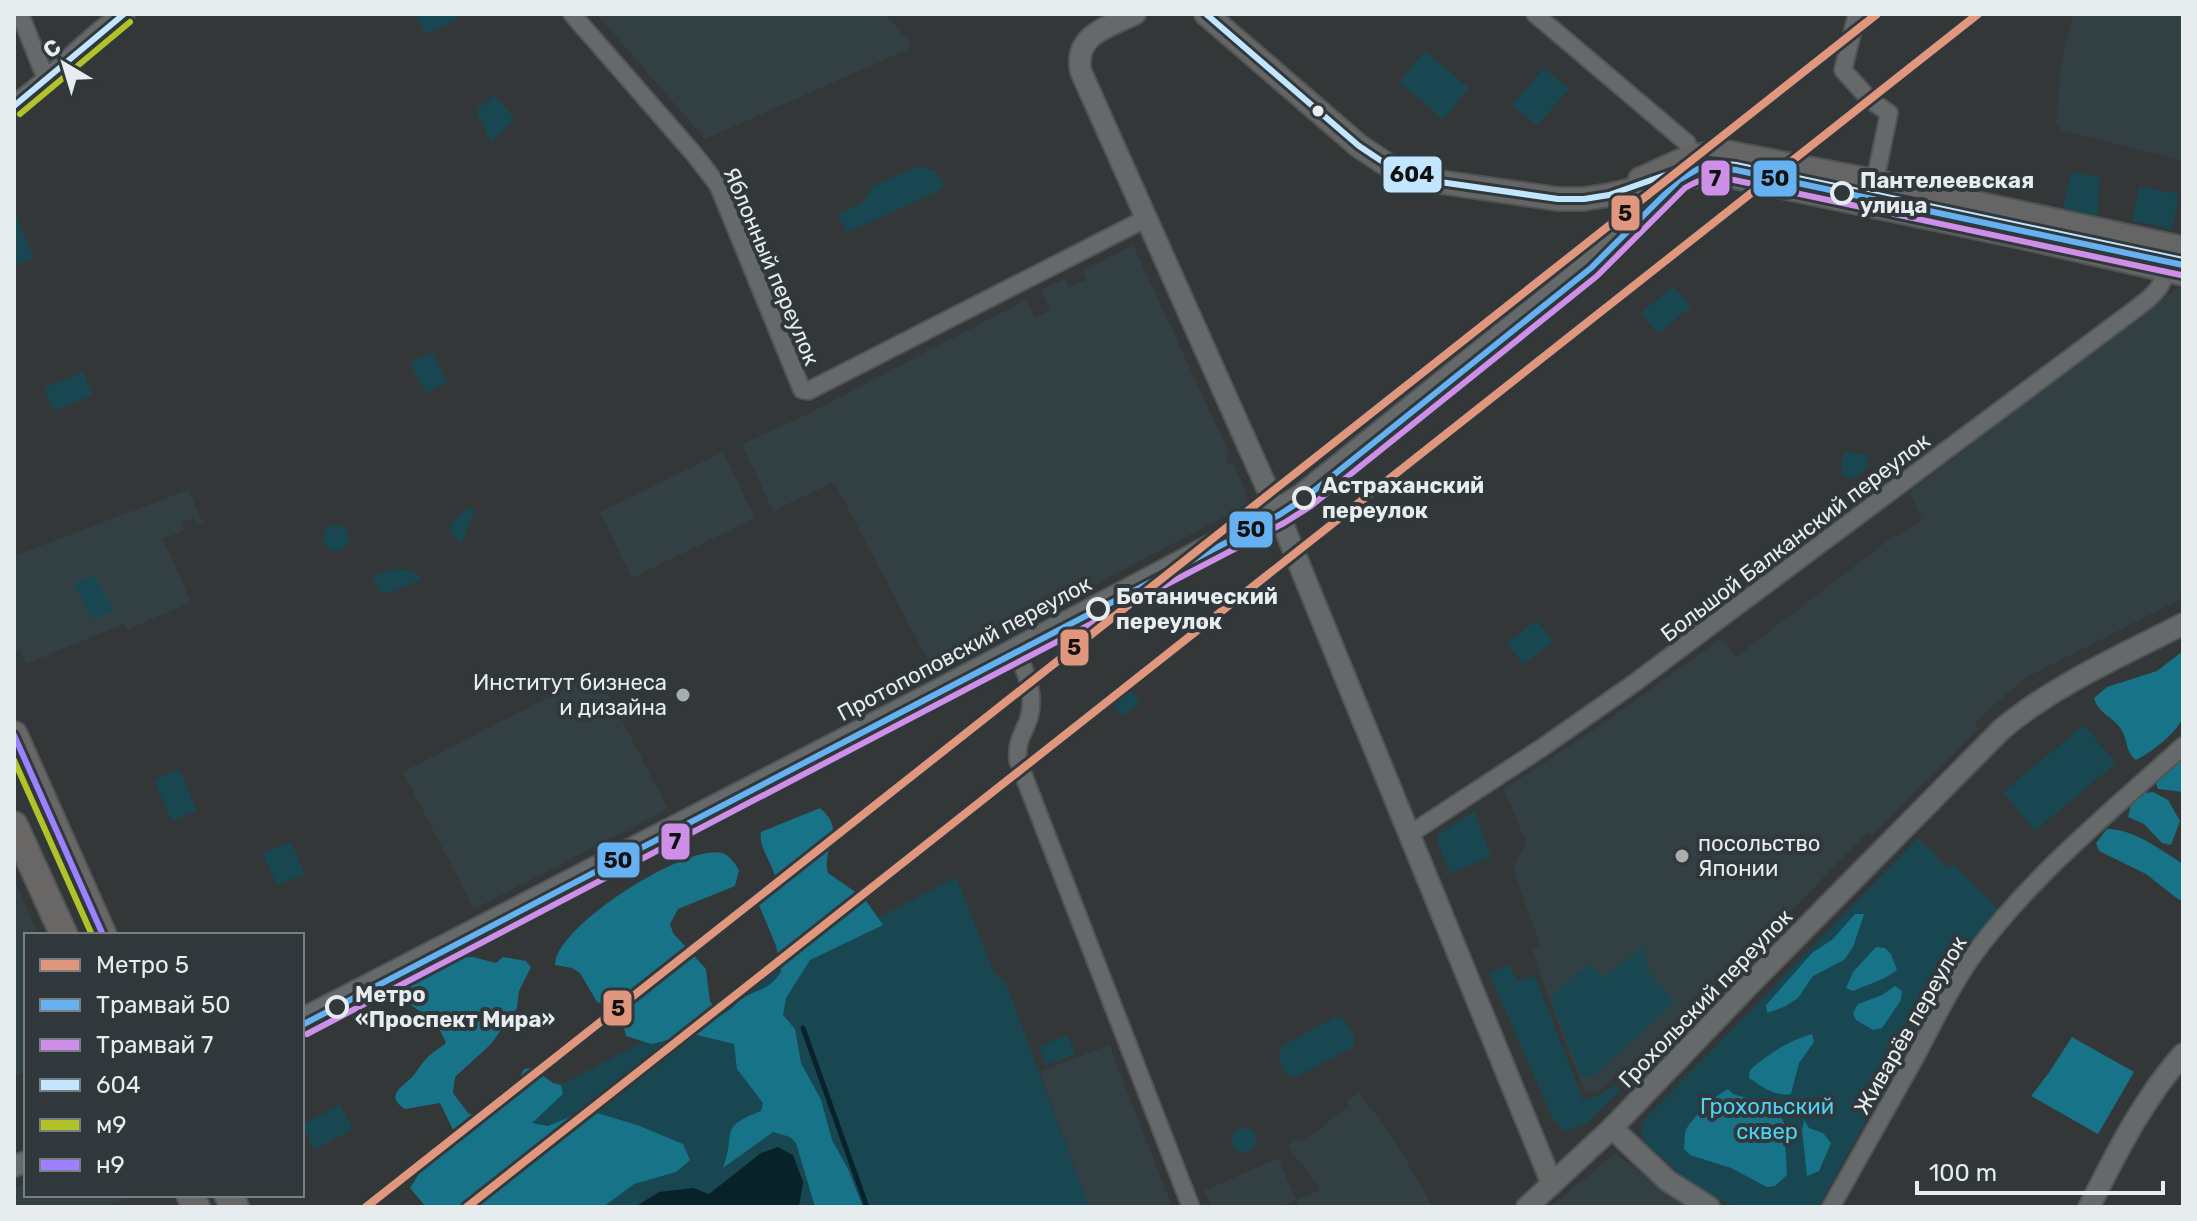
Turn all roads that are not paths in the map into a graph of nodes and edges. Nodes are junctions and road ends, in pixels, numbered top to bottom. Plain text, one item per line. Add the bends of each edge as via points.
1 (20, 14) edge
2 (124, 14) edge
3 (572, 14) edge
4 (1135, 14) edge
5 (1206, 14) edge
6 (1535, 14) edge
7 (1857, 14) edge
8 (46, 79) junction
9 (14, 106) edge
10 (1691, 156) junction
11 (1875, 181) junction
12 (1671, 182) junction
13 (1609, 195) junction
14 (1147, 218) junction
15 (2178, 247) edge
16 (2176, 273) edge
17 (1277, 510) junction
18 (2183, 624) edge
19 (1015, 649) junction
20 (14, 735) edge
21 (2183, 746) edge
22 (14, 825) edge
23 (1410, 834) junction
24 (63, 933) edge
25 (102, 933) edge
26 (304, 1018) edge
27 (2183, 1054) edge
28 (1612, 1128) junction
29 (1552, 1184) junction
30 (1191, 1207) edge
31 (1527, 1207) edge
32 (1709, 1207) edge
33 (1831, 1207) edge
34 (2089, 1207) edge

1 - 8 street
2 - 8 street
3 - 14 street, Яблонный переулок via 718,185 802,390
4 - 14 street via 1087,39 1079,61
5 - 13 main road via 1316,111 1386,164 1426,180 1558,199
6 - 10 street via 1687,143
7 - 11 street via 1843,70 1889,113
8 - 9 street
10 - 11 main road via 1726,152
10 - 12 street
10 - 13 main road
11 - 15 main road
12 - 13 main road
12 - 16 main road via 1719,174
12 - 17 street, Протопоповский переулок via 1567,281
14 - 17 street
15 - 16 street, Большой Балканский переулок
16 - 23 street, Большой Балканский переулок via 1633,684
17 - 19 street, Протопоповский переулок
17 - 23 street
18 - 28 street, Грохольский переулок via 2056,690 2002,729
19 - 26 street, Протопоповский переулок
19 - 30 street via 1027,674 1032,705 1017,748 1018,761
20 - 25 main road
21 - 33 street, Живарёв переулок via 2067,851 1982,944
22 - 24 main road
23 - 29 street
27 - 34 street via 2139,1111
28 - 29 street, Грохольский переулок
28 - 32 street via 1668,1181
29 - 31 street, Грохольский переулок

